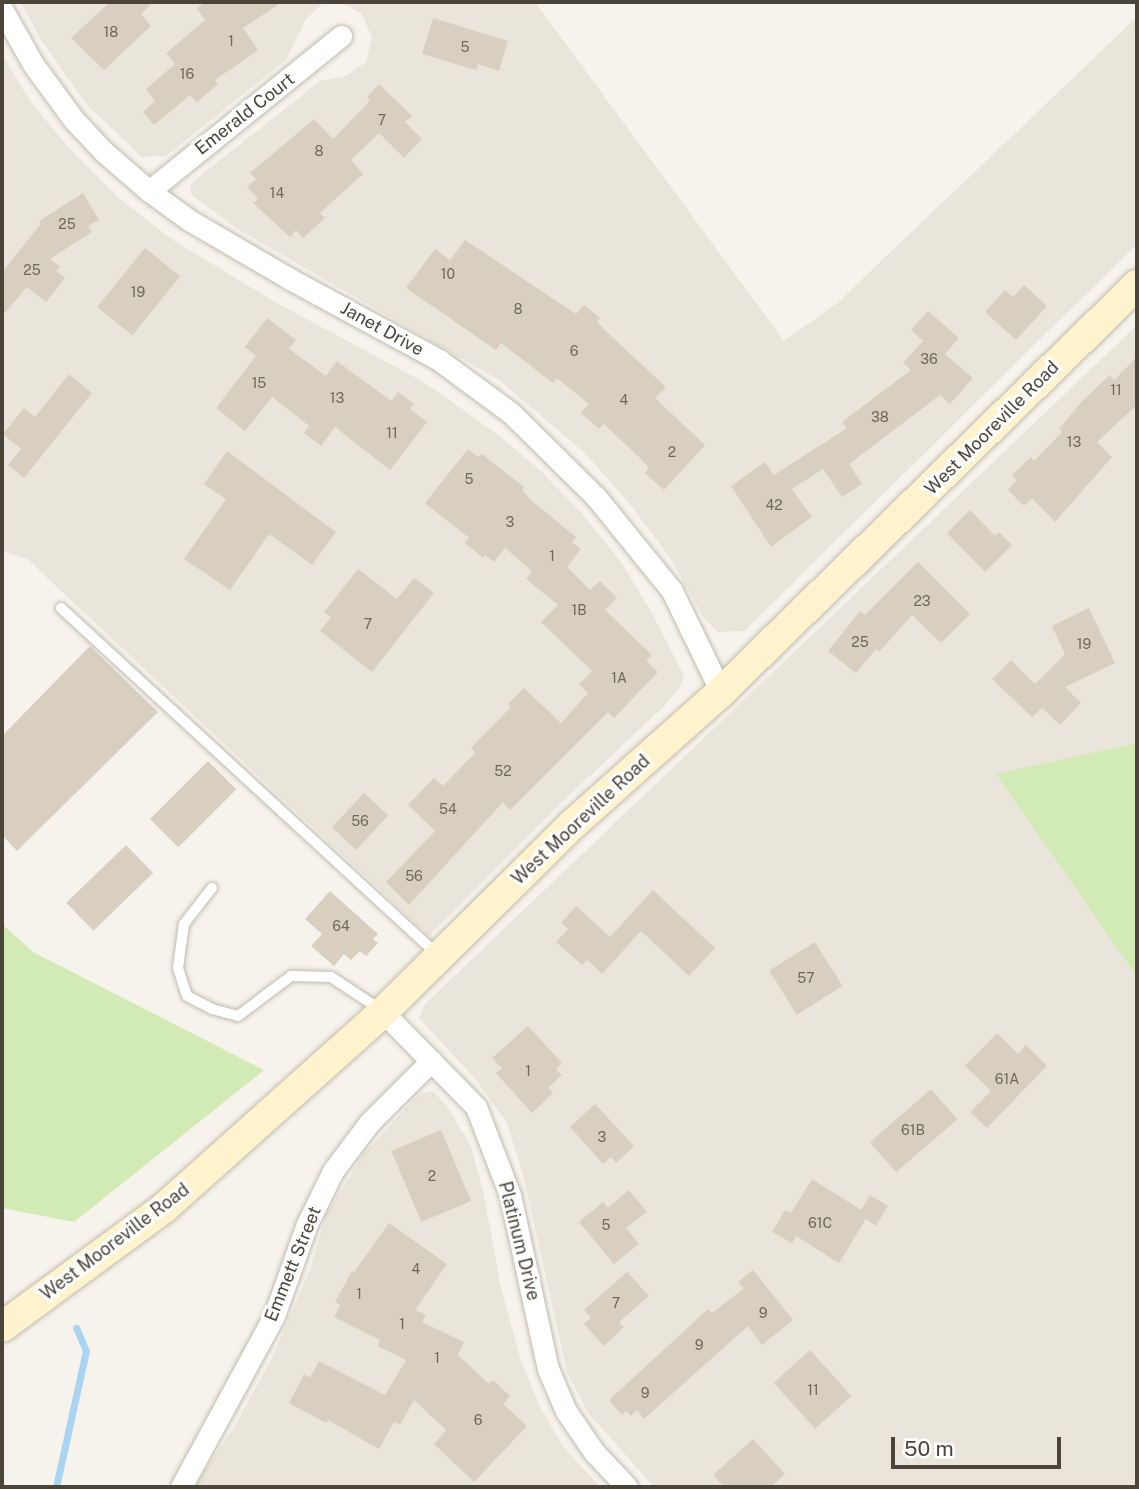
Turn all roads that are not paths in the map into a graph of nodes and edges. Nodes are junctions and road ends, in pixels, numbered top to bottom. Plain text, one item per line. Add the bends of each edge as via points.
1 (2, 9) edge
2 (341, 36) dead end
3 (149, 191) junction
4 (1137, 285) edge
5 (61, 608) dead end
6 (720, 692) junction
7 (212, 888) dead end
8 (440, 957) junction
9 (383, 1012) junction
10 (431, 1061) junction
11 (2, 1327) edge
12 (181, 1487) edge
13 (626, 1487) edge

1 - 3 street, Janet Drive via 33,64 74,120
2 - 3 street, Emerald Court
3 - 6 street, Janet Drive via 290,279 439,360 511,413 596,497 672,592
4 - 6 main road, West Mooreville Road
5 - 8 lane
6 - 8 main road, West Mooreville Road via 573,824
7 - 9 lane via 184,923 178,968 187,996 238,1016 291,976 331,977
8 - 9 main road, West Mooreville Road
9 - 10 street, Platinum Drive
9 - 11 main road, West Mooreville Road via 164,1208
10 - 12 street, Emmett Street via 369,1123 332,1171 307,1224 274,1316
10 - 13 street, Platinum Drive via 476,1107 510,1195 548,1369 566,1411

